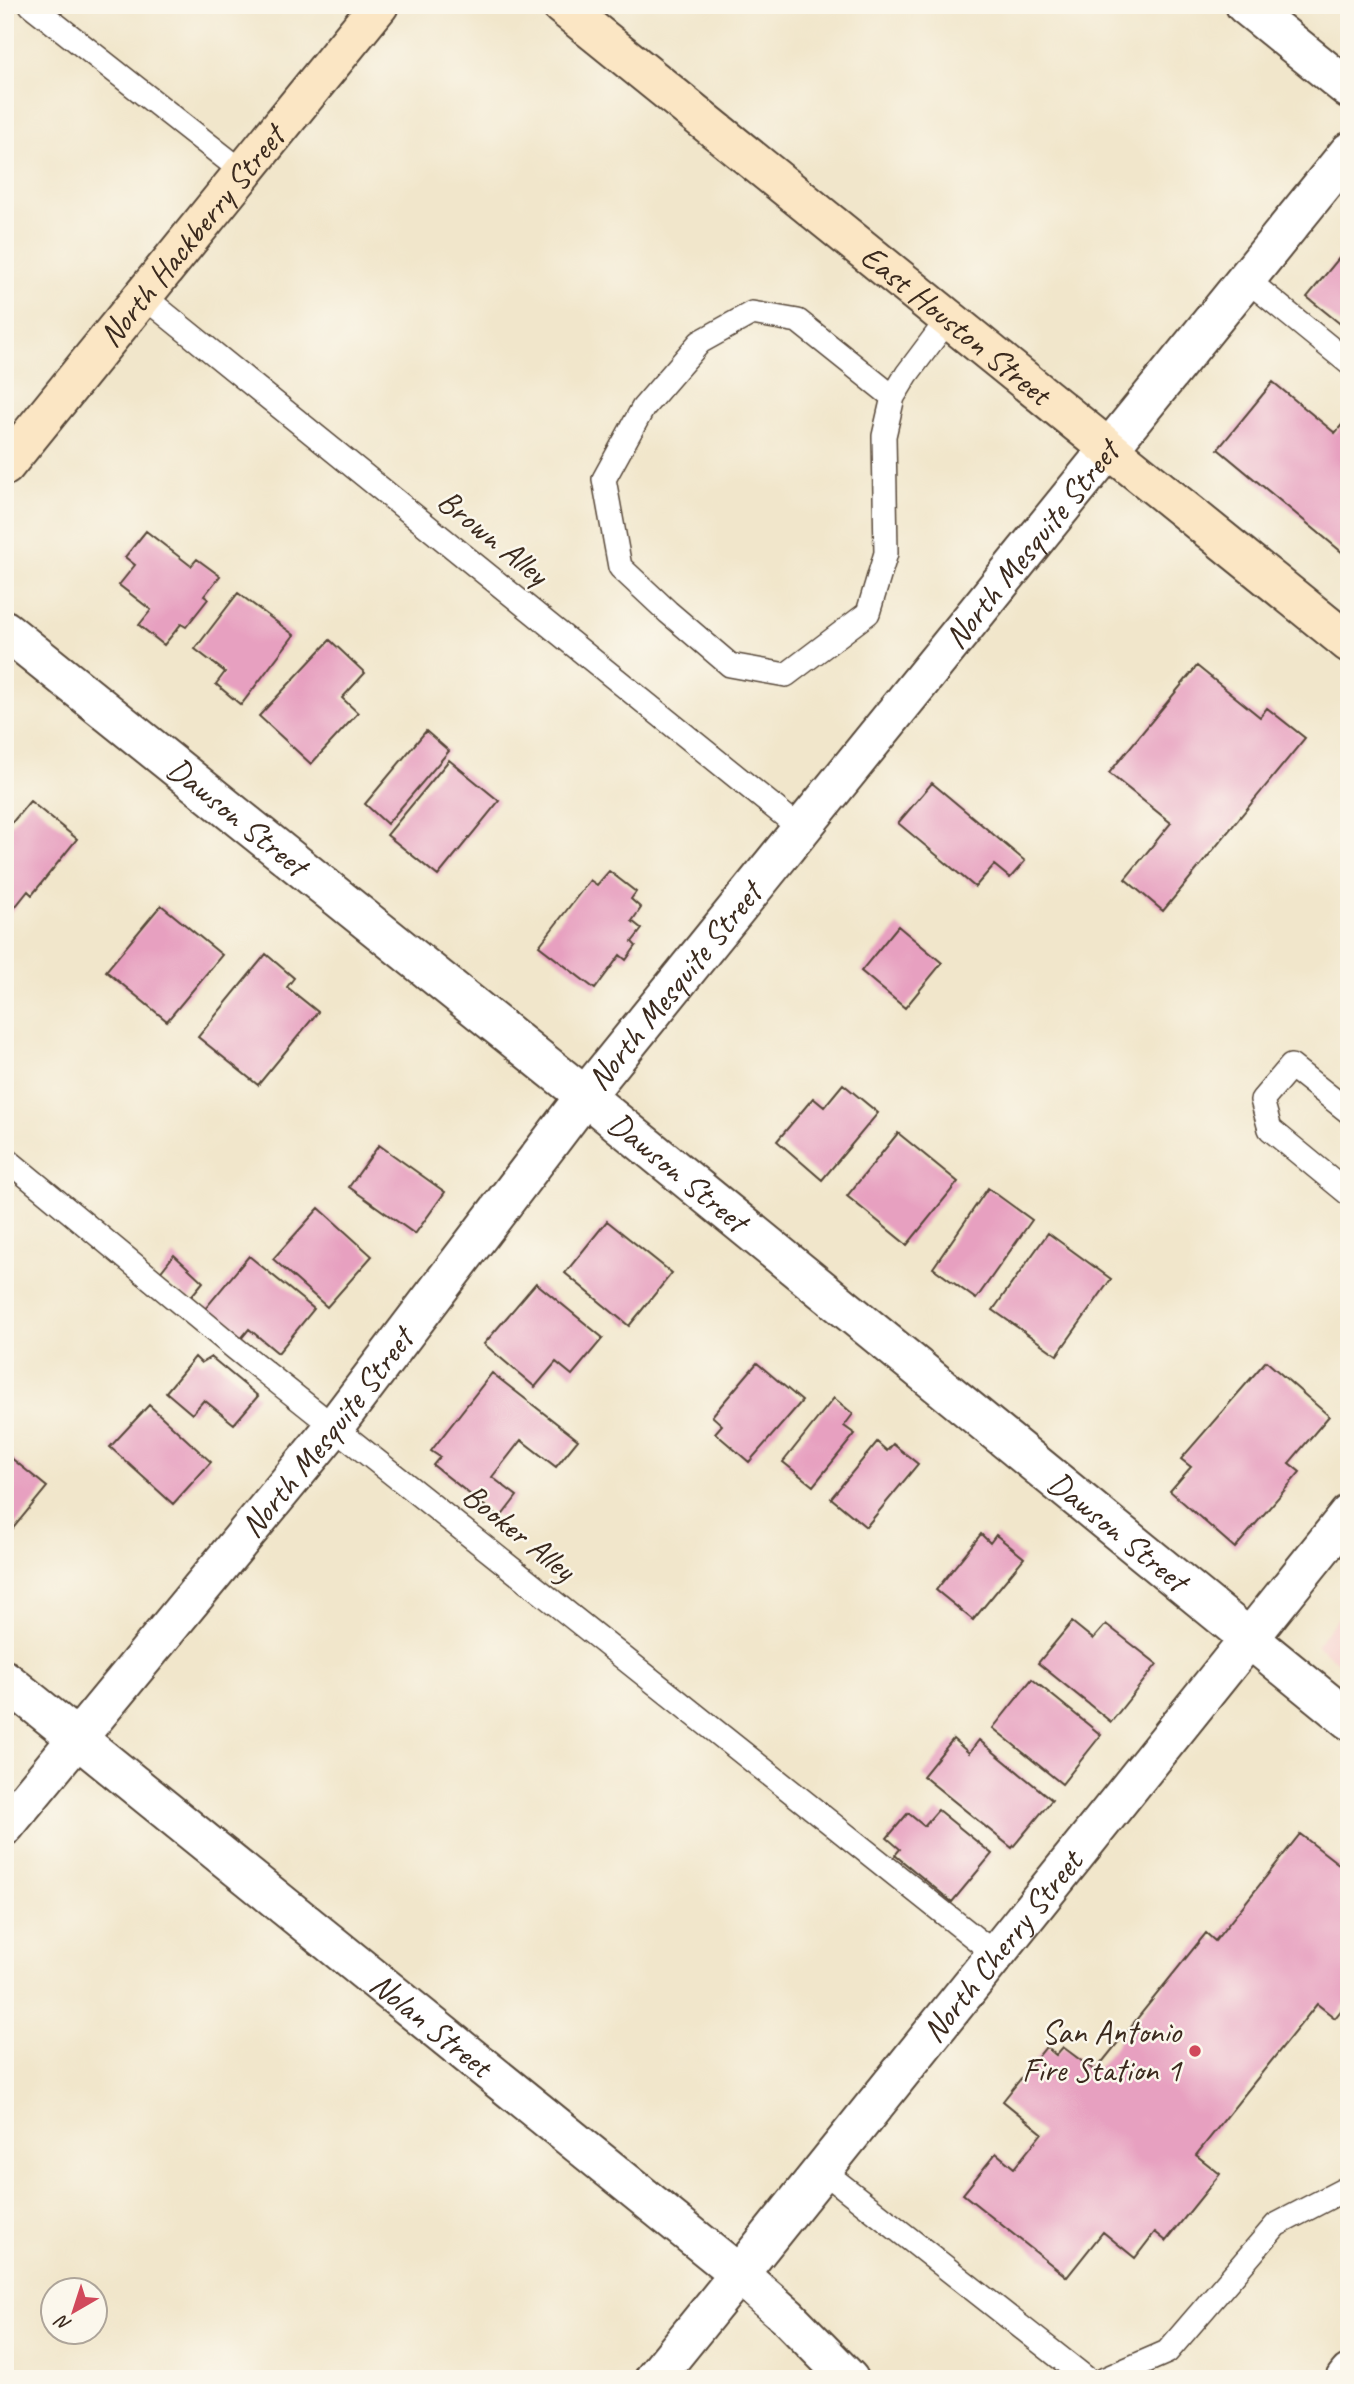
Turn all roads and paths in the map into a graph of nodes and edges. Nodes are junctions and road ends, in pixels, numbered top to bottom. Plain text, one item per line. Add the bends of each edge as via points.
1 (32, 5) edge
2 (379, 5) edge
3 (561, 5) edge
4 (1245, 5) edge
5 (1349, 89) edge
6 (1349, 152) edge
7 (243, 173) junction
8 (1246, 279) junction
9 (143, 296) junction
10 (949, 317) junction
11 (1349, 363) edge
12 (893, 397) junction
13 (1110, 447) junction
14 (5, 466) edge
15 (5, 630) edge
16 (1348, 642) edge
17 (801, 829) junction
18 (585, 1096) junction
19 (1349, 1112) edge
20 (5, 1158) edge
21 (1349, 1194) edge
22 (334, 1427) junction
23 (1349, 1514) edge
24 (1248, 1640) junction
25 (5, 1680) edge
26 (1349, 1720) edge
27 (76, 1738) junction
28 (5, 1826) edge
29 (995, 1954) junction
30 (822, 2171) junction
31 (1349, 2187) edge
32 (739, 2274) junction
33 (1349, 2374) edge
34 (654, 2379) edge
35 (849, 2379) edge
36 (1087, 2379) edge
37 (1105, 2379) edge
38 (1345, 2379) edge

1 - 7 lane
2 - 7 main road, North Hackberry Street
3 - 10 main road, East Houston Street
4 - 5 street
6 - 8 street, North Mesquite Street
7 - 9 main road, North Hackberry Street
8 - 11 lane
8 - 13 street, North Mesquite Street
9 - 14 main road, North Hackberry Street
9 - 17 lane, Brown Alley
10 - 12 lane
10 - 13 main road, East Houston Street
12 - 12 lane via 884,436 886,553 868,613 786,675 730,665 620,568 604,479 643,408 700,342 752,313 798,321
13 - 16 main road, East Houston Street
13 - 17 street, North Mesquite Street
15 - 18 street, Dawson Street
17 - 18 street, North Mesquite Street
18 - 22 street, North Mesquite Street
18 - 24 street, Dawson Street
19 - 21 lane via 1291,1066 1262,1100 1270,1129
20 - 22 lane, Booker Alley
22 - 27 street, North Mesquite Street
22 - 29 lane, Booker Alley
23 - 24 street, North Cherry Street
24 - 26 street, Dawson Street
24 - 29 street, North Cherry Street
25 - 27 street, Nolan Street
27 - 28 street, North Mesquite Street
27 - 32 street, Nolan Street
29 - 30 street, North Cherry Street
30 - 32 street, North Cherry Street
30 - 36 lane
31 - 37 lane via 1276,2225 1167,2352
32 - 34 street, North Cherry Street
32 - 35 street, Nolan Street
33 - 38 street

